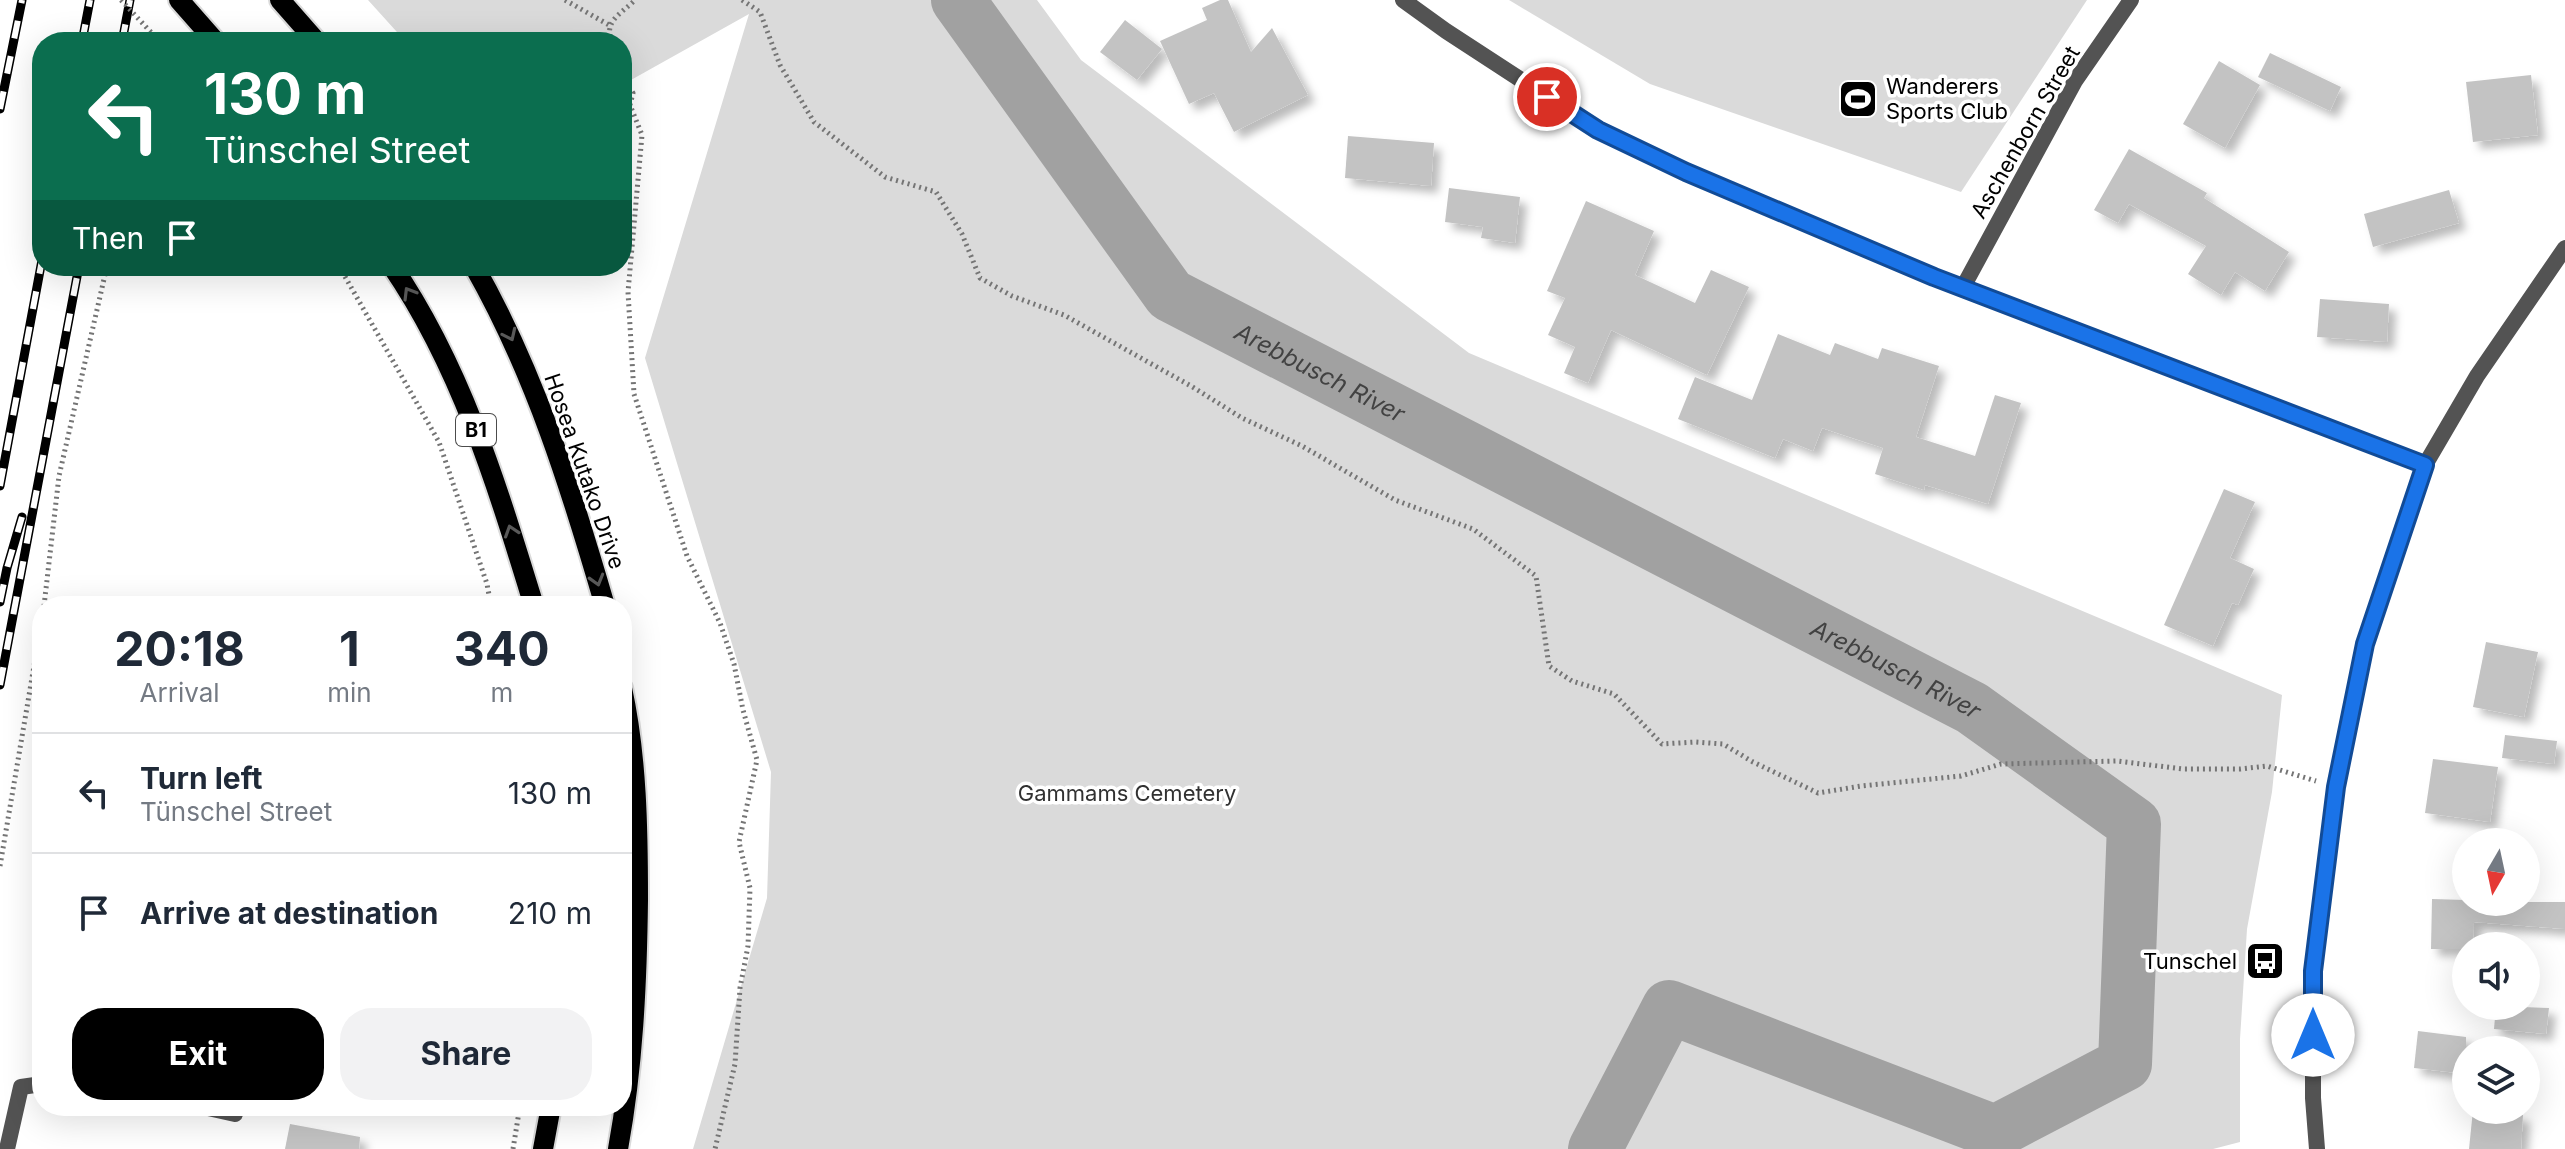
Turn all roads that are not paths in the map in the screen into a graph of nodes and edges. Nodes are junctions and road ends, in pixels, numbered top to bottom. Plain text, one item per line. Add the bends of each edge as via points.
1 (179, 0) edge
2 (280, 0) edge
3 (1403, 0) edge
4 (2131, 0) edge
5 (207, 32) edge
6 (308, 32) edge
7 (2565, 248) edge
8 (398, 276) edge
9 (479, 276) edge
10 (1962, 289) junction
11 (2425, 465) junction
12 (531, 596) edge
13 (602, 596) edge
14 (632, 758) edge
15 (632, 1045) edge
16 (32, 1085) edge
17 (549, 1116) edge
18 (622, 1116) edge
19 (7, 1149) edge
20 (543, 1149) edge
21 (618, 1149) edge
22 (2317, 1149) edge

1 - 5 main road
2 - 6 main road
3 - 10 street via 1598,130
4 - 10 street, Aschenborn Street via 2075,81
7 - 11 street via 2477,376
12 -> 8 main road, B1 via 479,436
9 -> 13 main road, Hosea Kutako Drive via 550,429
10 - 11 street
11 - 22 street via 2365,644 2336,787 2313,971
14 - 15 main road via 638,853
16 - 19 street via 21,1087
17 - 20 main road
18 - 21 main road

